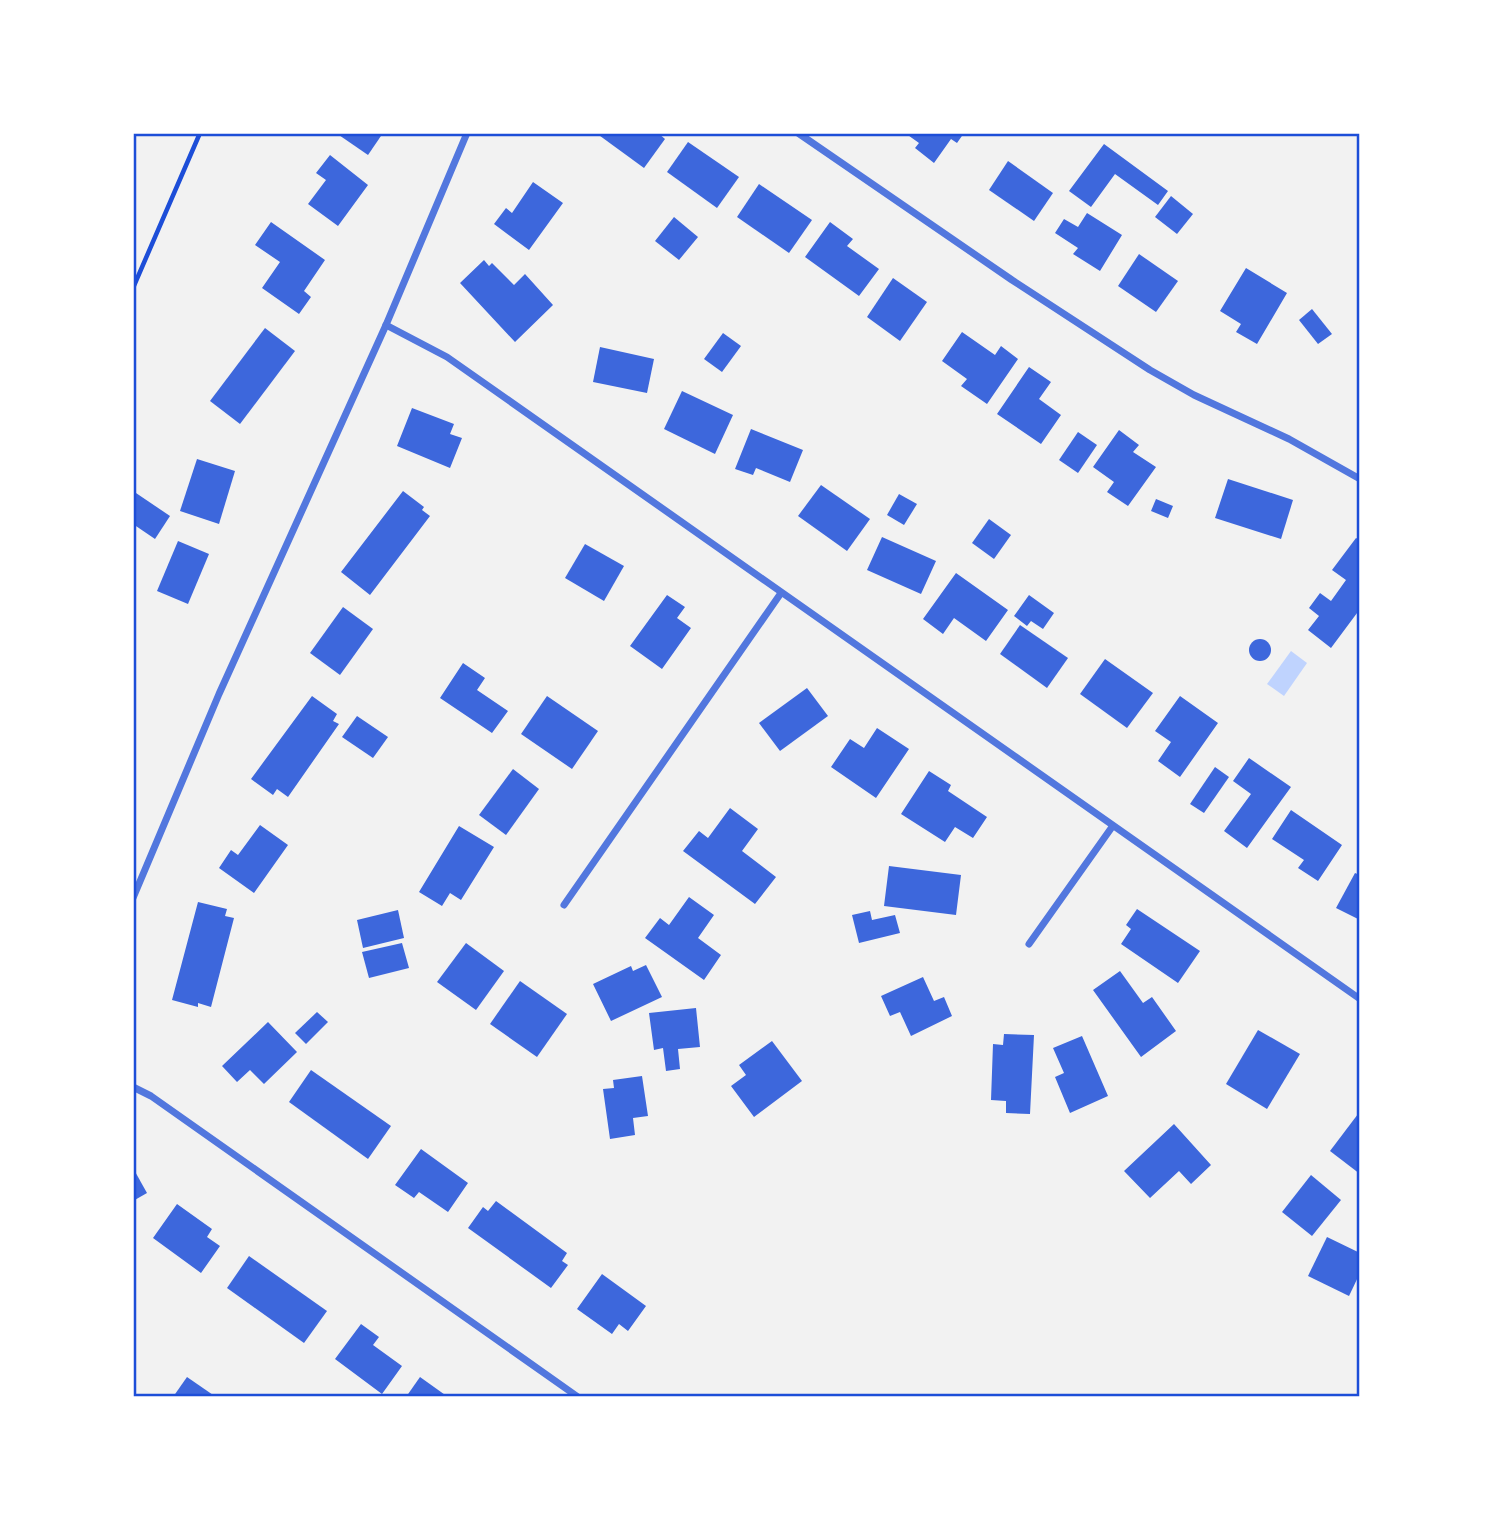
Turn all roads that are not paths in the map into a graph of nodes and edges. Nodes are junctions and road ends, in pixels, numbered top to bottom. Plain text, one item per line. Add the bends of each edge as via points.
1 (467, 133) edge
2 (798, 133) edge
3 (386, 325) junction
4 (1360, 479) edge
5 (781, 593) junction
6 (1112, 827) junction
7 (133, 898) edge
8 (564, 905) dead end
9 (1029, 944) dead end
10 (1360, 999) edge
11 (133, 1087) edge
12 (578, 1397) edge

1 - 3 street
2 - 4 street via 1150,370
3 - 5 street via 447,357
3 - 7 street via 219,694
5 - 6 street
5 - 8 street
6 - 9 street
6 - 10 street
11 - 12 street

